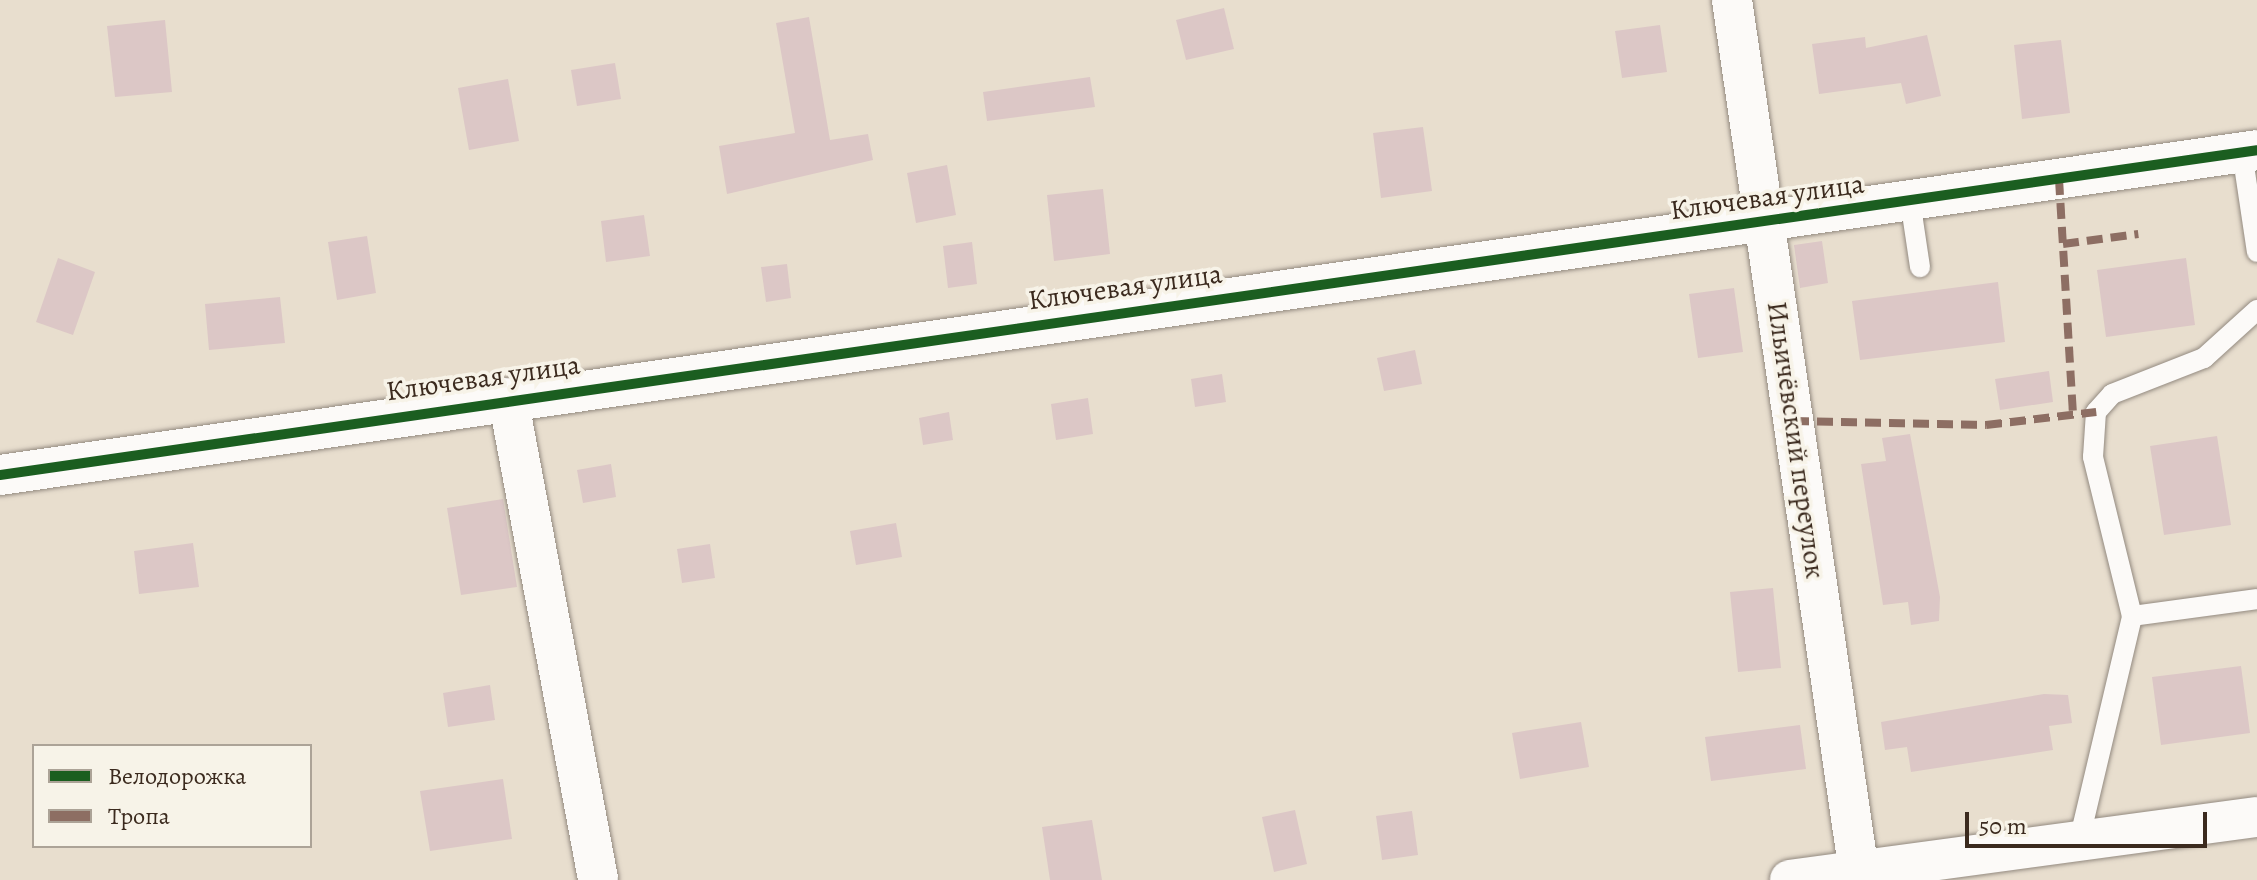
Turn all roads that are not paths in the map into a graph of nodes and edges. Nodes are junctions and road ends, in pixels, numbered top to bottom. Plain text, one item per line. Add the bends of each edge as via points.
1 (1732, 0) edge
2 (2250, 151) edge
3 (1910, 200) junction
4 (1764, 222) junction
5 (2257, 252) edge
6 (1920, 267) dead end
7 (2257, 310) edge
8 (508, 398) junction
9 (0, 475) edge
10 (2257, 599) edge
11 (2132, 616) junction
12 (2257, 817) edge
13 (2079, 841) junction
14 (1859, 875) edge
15 (598, 880) edge
16 (1790, 880) edge

1 - 4 street, Ильичёвский переулок
2 - 3 street, Ключевая улица
2 - 5 lane
3 - 4 street, Ключевая улица
3 - 6 lane
4 - 8 street, Ключевая улица
4 - 14 street, Ильичёвский переулок
7 - 11 lane via 2204,358 2112,394 2096,412 2093,457 2127,573
8 - 9 street, Ключевая улица
8 - 15 street
10 - 11 lane
11 - 13 lane
12 - 13 street
13 - 14 street
14 - 16 street

